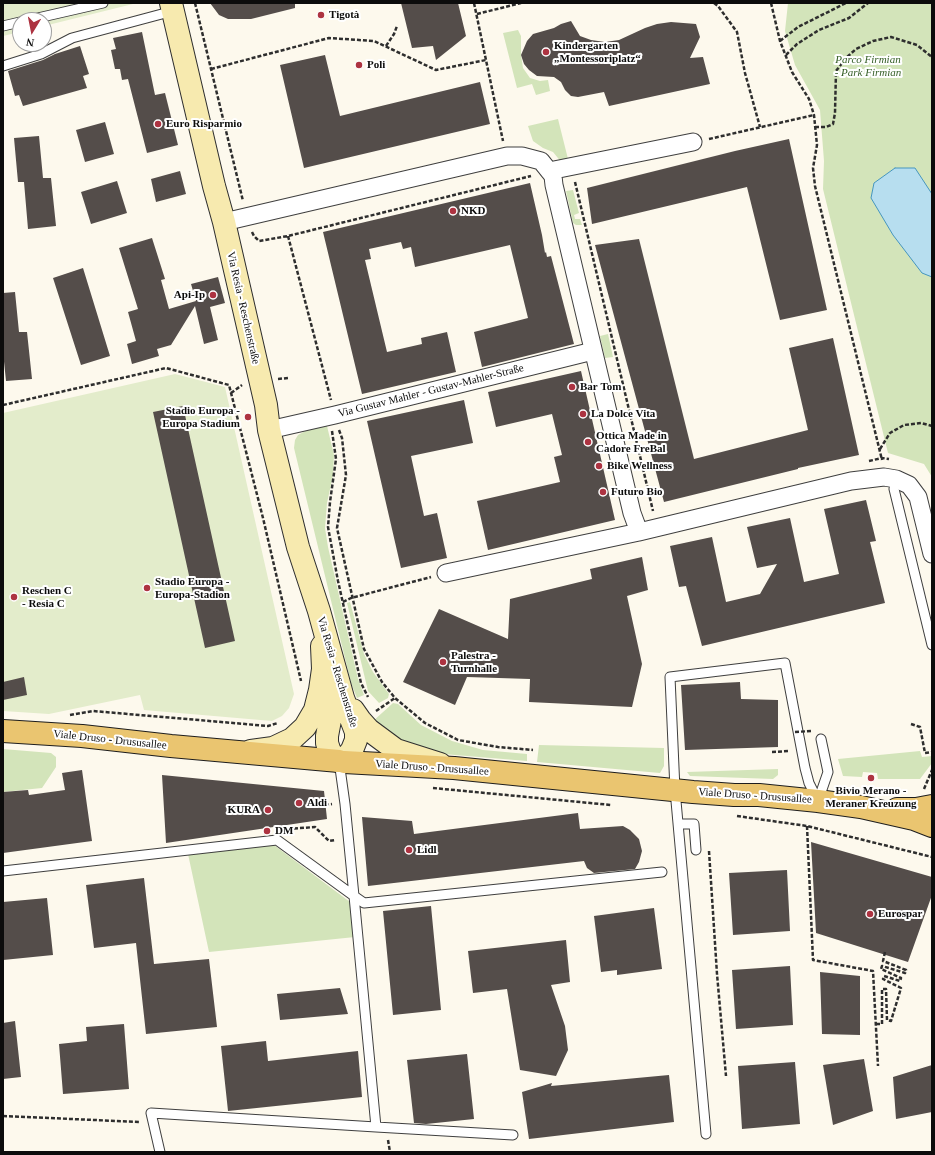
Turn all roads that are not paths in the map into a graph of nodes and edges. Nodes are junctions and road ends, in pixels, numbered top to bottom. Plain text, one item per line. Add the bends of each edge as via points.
1 (103, 3) edge
2 (172, 7) edge
3 (52, 15) edge
4 (3, 66) edge
5 (693, 142) dead end
6 (549, 171) junction
7 (224, 222) junction
8 (593, 351) junction
9 (269, 430) junction
10 (890, 478) junction
11 (639, 532) junction
12 (932, 554) edge
13 (446, 573) road end
14 (320, 620) junction
15 (932, 646) edge
16 (340, 684) junction
17 (3, 731) edge
18 (821, 739) dead end
19 (241, 752) junction
20 (341, 762) junction
21 (454, 768) junction
22 (676, 790) junction
23 (928, 796) edge
24 (818, 801) junction
25 (862, 807) junction
26 (678, 824) junction
27 (932, 826) edge
28 (696, 850) dead end
29 (3, 871) edge
30 (662, 872) dead end
31 (354, 896) junction
32 (376, 1127) junction
33 (706, 1134) dead end
34 (513, 1135) dead end
35 (160, 1152) edge

1 - 3 lane
2 - 4 lane via 72,38 41,54
2 - 7 main road, Via Resia - Reschenstraße
5 - 6 street
6 - 7 street via 541,161 522,156 507,156
6 - 8 street via 554,176
7 - 9 main road, Via Resia - Reschenstraße via 266,405
8 - 9 street, Via Gustav Mahler - Gustav-Mahler-Straße
8 - 11 street via 632,513
9 - 14 main road, Via Resia - Reschenstraße via 298,547
10 - 11 street via 851,481
10 - 12 street via 909,485 918,498
10 - 15 lane
11 - 13 street
14 - 16 main road, Via Resia - Reschenstraße
14 - 19 main road via 320,690 315,710 305,727 292,739 272,748
14 - 20 main road, Via Resia - Reschenstraße via 333,704 326,736 327,744 330,752
16 - 20 main road, Via Resia - Reschenstraße via 356,732 352,750
16 - 21 main road via 354,712 369,730 396,750
17 - 19 main road, Viale Druso - Drususallee
18 - 24 lane via 828,772
19 - 20 main road, Viale Druso - Drususallee
20 - 21 main road, Viale Druso - Drususallee
20 - 31 lane
21 - 22 main road, Viale Druso - Drususallee
22 - 24 main road, Viale Druso - Drususallee via 759,794
22 - 24 lane via 670,677 784,663 805,768
22 - 26 lane
23 - 25 main road, Viale Druso - Drususallee via 910,809
24 - 25 main road, Viale Druso - Drususallee
25 - 27 main road, Viale Druso - Drususallee via 914,819
26 - 28 lane via 694,824
26 - 33 lane
29 - 31 lane via 277,840
30 - 31 lane via 364,903
31 - 32 lane
32 - 34 lane
32 - 35 lane via 151,1112

